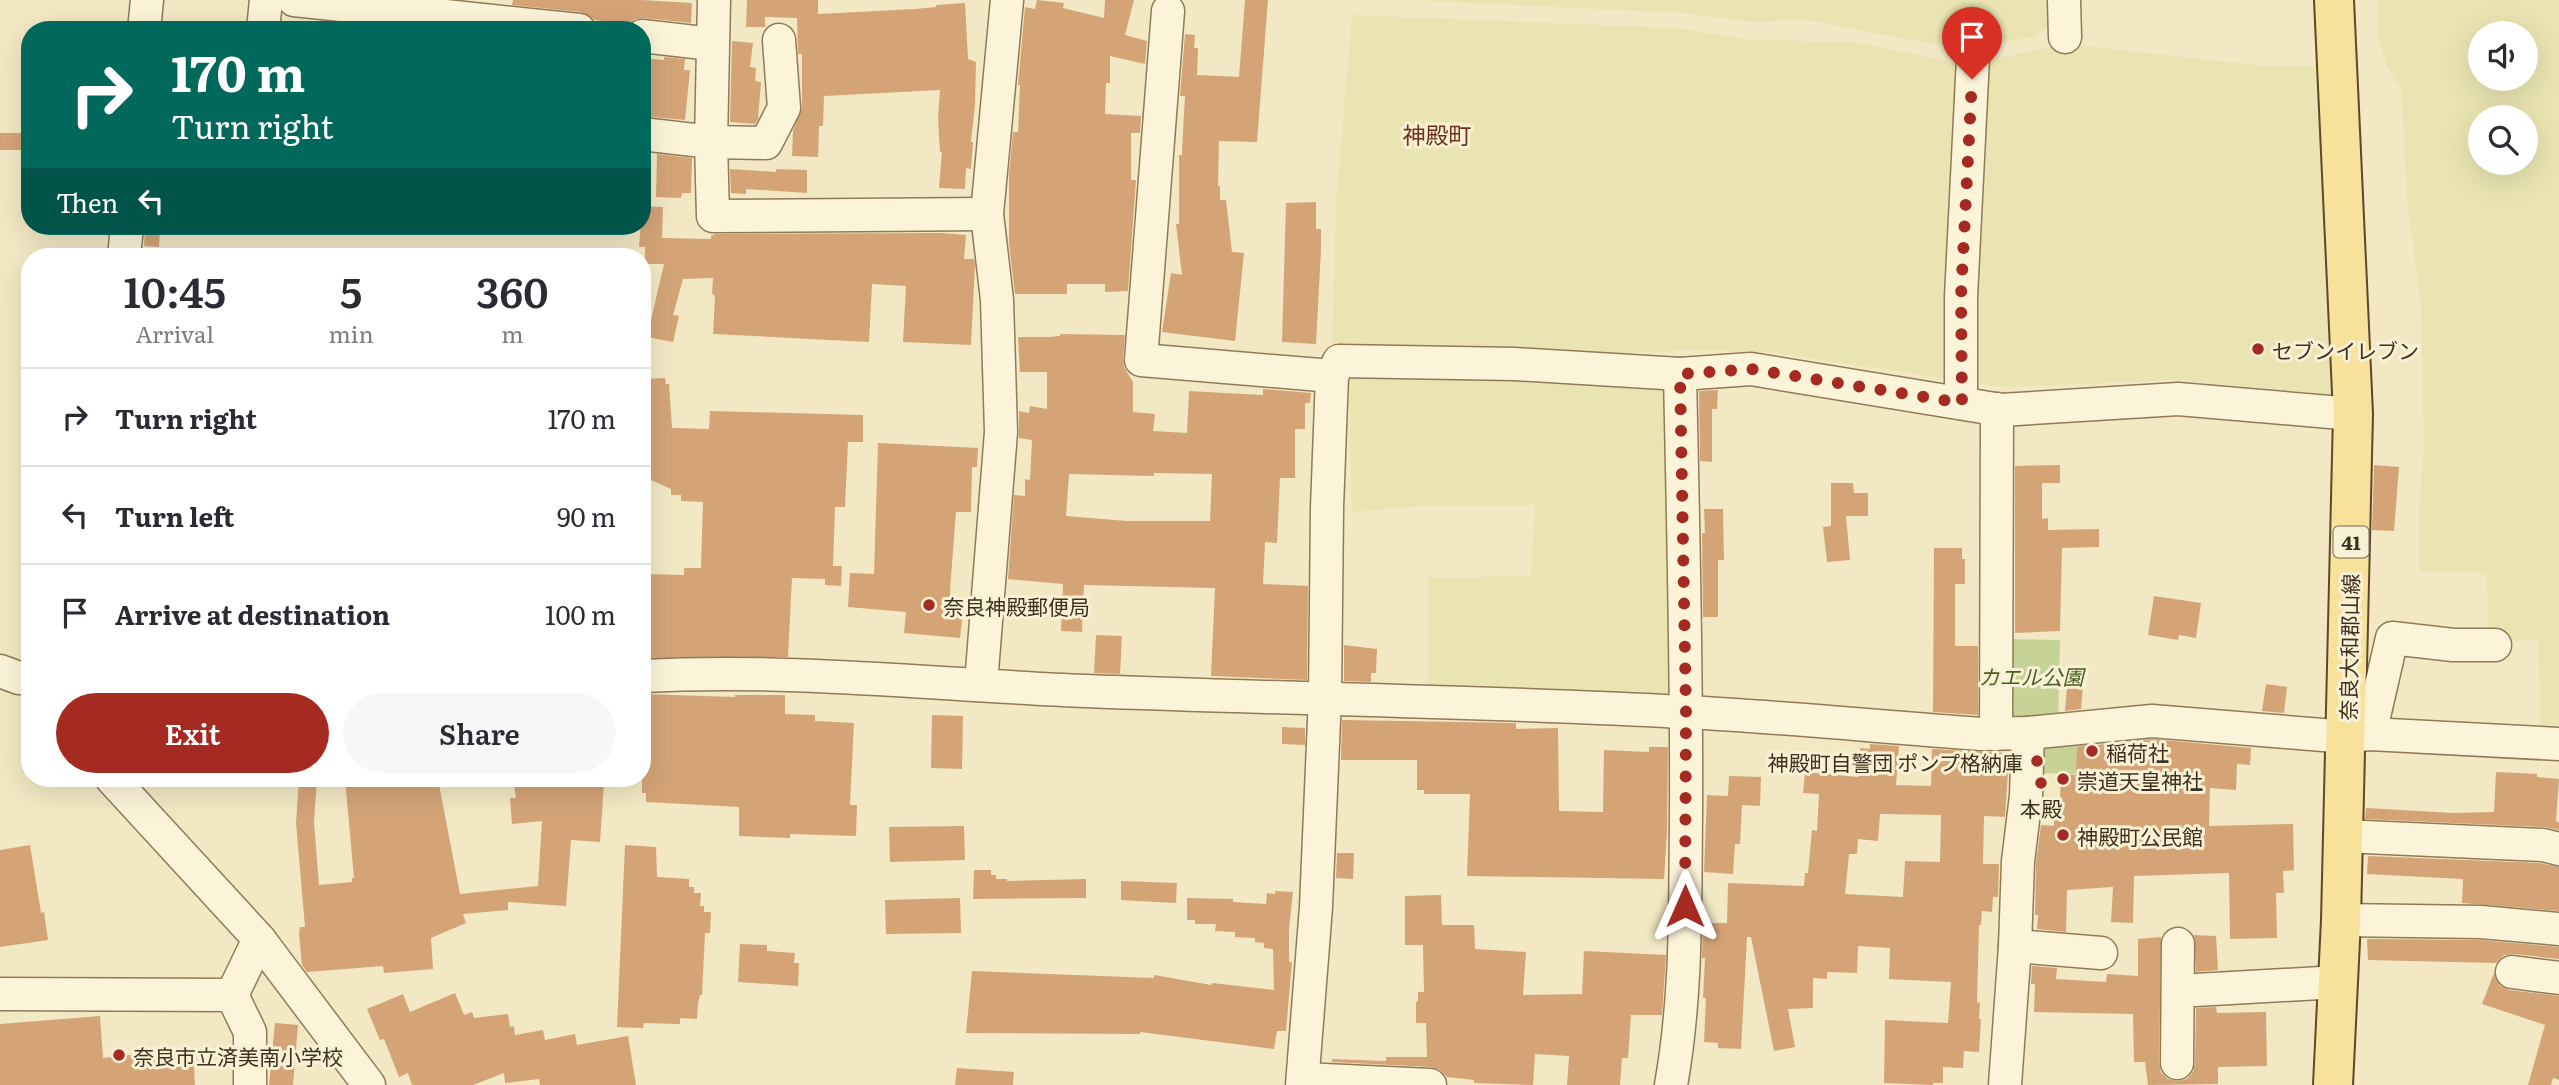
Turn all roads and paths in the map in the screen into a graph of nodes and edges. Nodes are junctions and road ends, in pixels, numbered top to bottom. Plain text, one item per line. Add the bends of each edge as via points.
1 (147, 0) edge
2 (266, 0) edge
3 (294, 0) edge
4 (714, 0) edge
5 (1007, 0) edge
6 (2064, 0) edge
7 (2334, 0) edge
8 (1168, 11) dead end
9 (434, 15) edge
10 (146, 21) edge
11 (264, 21) edge
12 (492, 21) edge
13 (651, 37) edge
14 (2065, 37) dead end
15 (779, 40) dead end
16 (712, 44) junction
17 (1973, 58) dead end
18 (651, 135) edge
19 (711, 142) junction
20 (987, 214) junction
21 (1680, 374) junction
22 (1332, 376) junction
23 (1962, 403) junction
24 (1997, 409) junction
25 (2353, 414) junction
26 (2495, 645) dead end
27 (651, 676) edge
28 (981, 684) junction
29 (1325, 697) junction
30 (1686, 712) junction
31 (2028, 733) junction
32 (1996, 734) junction
33 (2358, 736) junction
34 (2559, 744) edge
35 (119, 787) edge
36 (2343, 836) junction
37 (2559, 849) edge
38 (2341, 920) junction
39 (2559, 929) edge
40 (259, 939) junction
41 (2178, 944) dead end
42 (2015, 946) junction
43 (2101, 953) dead end
44 (2512, 972) dead end
45 (2559, 978) edge
46 (2339, 982) junction
47 (2178, 991) junction
48 (0, 994) edge
49 (232, 995) junction
50 (2177, 1063) dead end
51 (1302, 1082) edge
52 (250, 1085) edge
53 (369, 1085) edge
54 (1430, 1085) edge
55 (1671, 1085) edge
56 (2005, 1085) edge
57 (2333, 1085) edge

1 - 10 street
2 - 11 street
3 - 9 street
4 - 16 street
5 - 20 street
6 - 14 street
7 - 25 main road, 奈良大和郡山線 / 41
8 - 22 street via 1141,360
9 - 12 street
13 - 16 street
15 - 19 street via 784,108 766,143
16 - 19 street
17 - 23 street via 1961,296
18 - 19 street
19 - 20 street via 713,216
20 - 28 street via 997,300 1001,432
21 - 22 street via 1366,360 1339,361
21 - 23 street via 1751,369
21 - 30 street
22 - 29 street
23 - 24 street
24 - 25 street via 2178,399
24 - 32 street
25 - 33 main road, 奈良大和郡山線 / 41
26 - 33 street via 2392,638
27 - 28 street via 705,673
28 - 29 street
29 - 30 street
29 - 51 street via 1316,908
30 - 32 street
30 - 55 street via 1685,934 1681,1032
31 - 32 street
31 - 33 street via 2152,721
31 - 42 street
33 - 34 street
33 - 36 main road, 奈良大和郡山線 / 41
35 - 40 street
36 - 37 street
36 - 38 main road, 奈良大和郡山線 / 41
38 - 39 street via 2481,922
38 - 46 main road, 奈良大和郡山線 / 41
40 - 49 street
40 - 53 street
41 - 47 street
42 - 43 street
42 - 56 street
44 - 45 street
46 - 47 street
46 - 57 main road, 奈良大和郡山線 / 41
47 - 50 street
48 - 49 street
49 - 52 street via 250,1032
51 - 54 street

